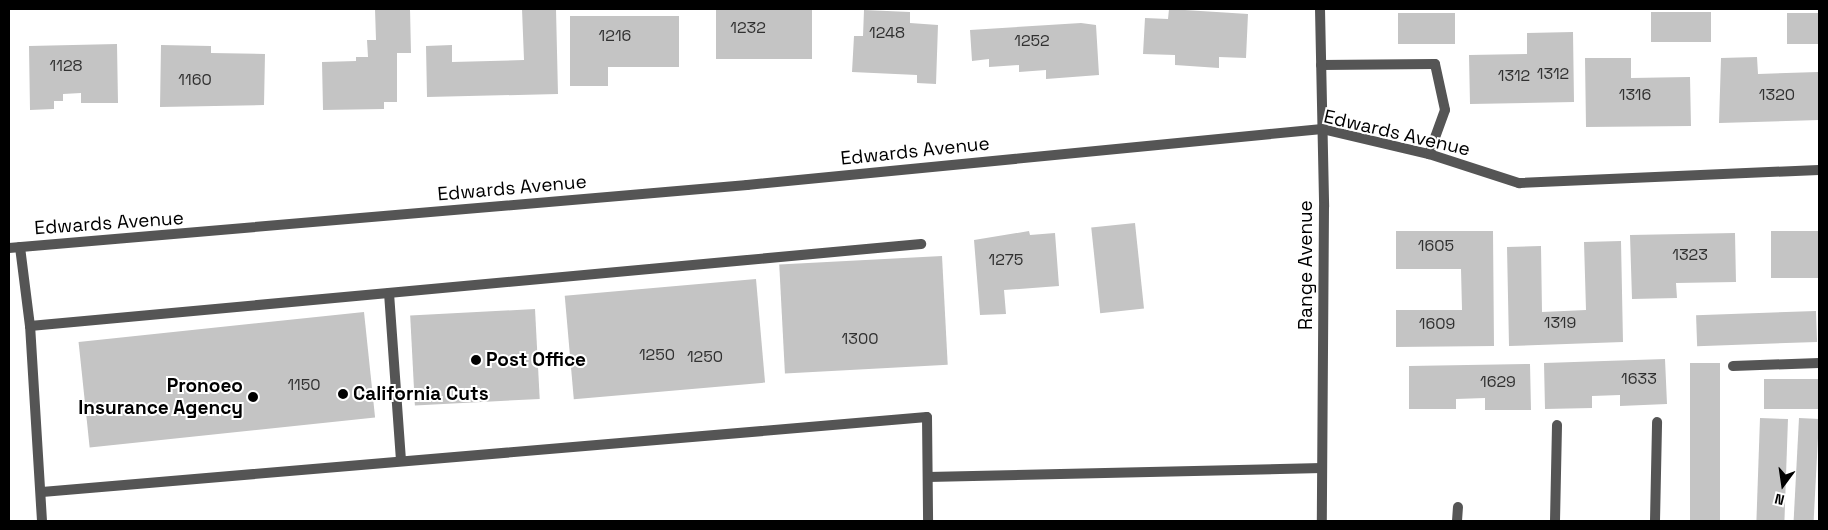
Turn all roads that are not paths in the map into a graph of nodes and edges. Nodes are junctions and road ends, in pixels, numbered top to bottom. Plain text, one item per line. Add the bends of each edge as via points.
1 (1320, 9) edge
2 (1321, 65) junction
3 (1322, 129) junction
4 (1429, 154) junction
5 (1819, 170) edge
6 (921, 244) dead end
7 (20, 247) junction
8 (9, 248) edge
9 (389, 293) junction
10 (30, 326) junction
11 (1819, 363) edge
12 (1733, 366) dead end
13 (1656, 422) dead end
14 (1557, 425) dead end
15 (401, 460) junction
16 (1322, 468) junction
17 (928, 477) junction
18 (42, 492) junction
19 (1458, 507) dead end
20 (42, 521) edge
21 (928, 521) edge
22 (1322, 521) edge
23 (1457, 521) edge
24 (1554, 521) edge
25 (1655, 521) edge

1 - 2 street, Range Avenue
2 - 3 street, Range Avenue
2 - 4 street via 1435,64 1445,110
3 - 4 street, Edwards Avenue
3 - 7 street, Edwards Avenue via 756,184
3 - 16 street, Range Avenue
4 - 5 street, Edwards Avenue via 1519,183
6 - 9 street
7 - 8 street, Edwards Avenue
7 - 10 street
9 - 10 street
9 - 15 street
10 - 18 street
11 - 12 street
13 - 25 street
14 - 24 street
15 - 17 street via 926,417
15 - 18 street
16 - 17 street
16 - 22 street, Range Avenue
17 - 21 street
18 - 20 street
19 - 23 street

